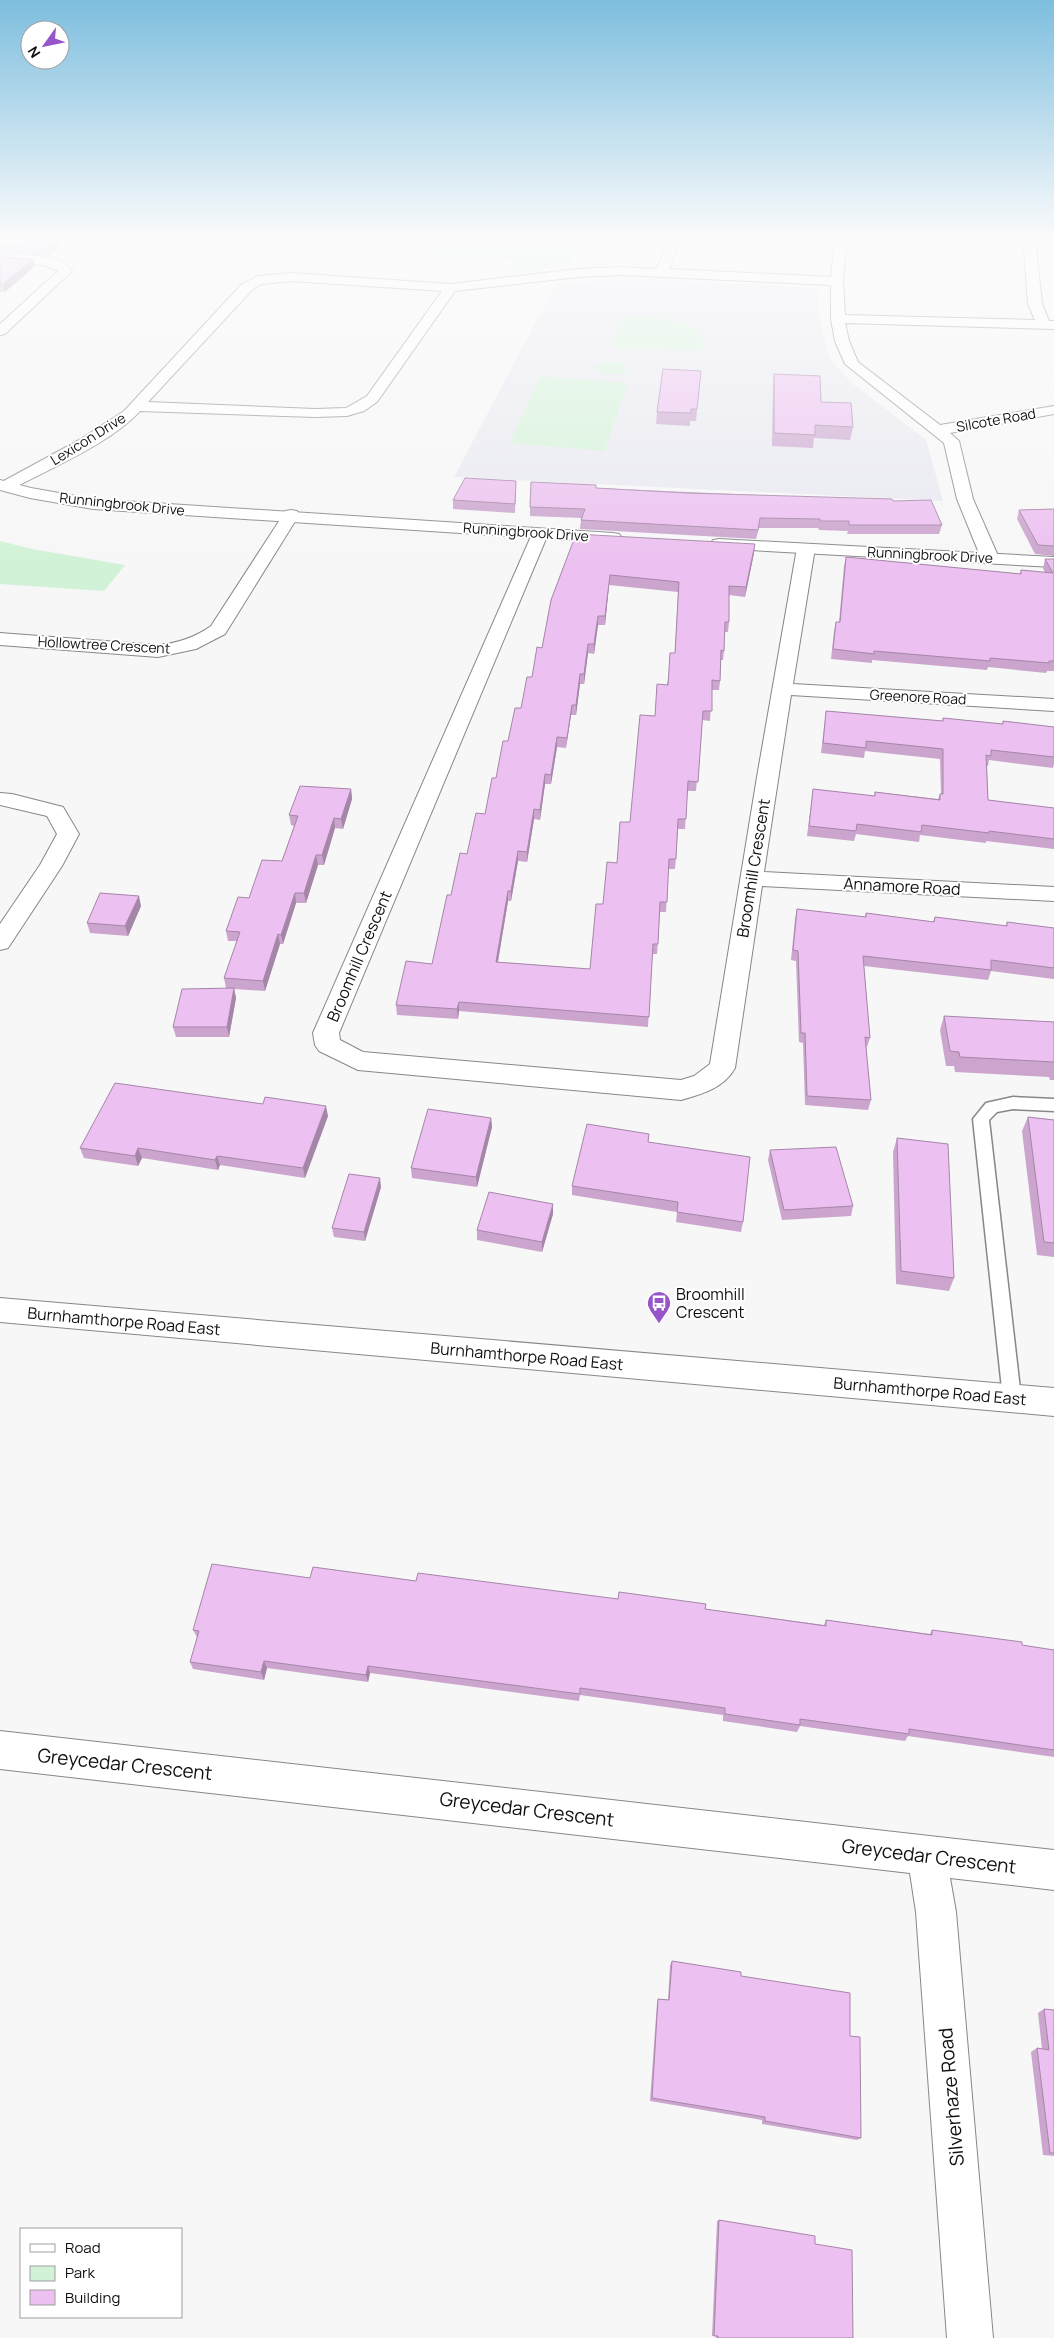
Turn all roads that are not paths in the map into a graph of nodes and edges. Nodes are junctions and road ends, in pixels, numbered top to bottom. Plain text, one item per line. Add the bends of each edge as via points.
1 (192, 347) edge
2 (409, 347) edge
3 (845, 347) edge
4 (138, 406) junction
5 (1054, 410) edge
6 (939, 430) junction
7 (3, 486) edge
8 (291, 515) junction
9 (540, 534) junction
10 (625, 539) edge
11 (702, 543) edge
12 (806, 548) junction
13 (990, 558) junction
14 (1054, 562) edge
15 (0, 639) edge
16 (782, 689) junction
17 (1054, 705) edge
18 (0, 800) edge
19 (751, 878) junction
20 (1054, 894) edge
21 (0, 942) edge
22 (1054, 1106) edge
23 (0, 1310) edge
24 (1012, 1398) junction
25 (1054, 1402) edge
26 (0, 1750) edge
27 (927, 1856) junction
28 (1054, 1870) edge
29 (970, 2338) edge

1 - 4 street, Lexicon Drive
2 - 4 street via 372,398 347,412
3 - 6 street via 852,364
4 - 7 street, Lexicon Drive via 84,445
5 - 6 street, Silcote Road
6 - 13 street via 950,441 965,499
7 - 8 street, Runningbrook Drive via 93,504
8 - 9 street, Runningbrook Drive
8 - 15 street, Hollowtree Crescent via 218,630 204,640 182,648 158,650
9 - 10 street, Runningbrook Drive
9 - 19 street, Broomhill Crescent via 332,1016 326,1033 328,1045 358,1061 662,1089 700,1086 722,1068
11 - 12 street, Runningbrook Drive
12 - 13 street, Runningbrook Drive
12 - 16 street, Broomhill Crescent
13 - 14 street, Runningbrook Drive
16 - 17 street, Greenore Road
16 - 19 street, Broomhill Crescent
18 - 21 street via 12,800 55,812 68,834 52,866
19 - 20 street, Annamore Road
22 - 24 lane via 1013,1104 992,1107 981,1119
23 - 24 street, Burnhamthorpe Road East
24 - 25 street, Burnhamthorpe Road East
26 - 27 street, Greycedar Crescent
27 - 28 street, Greycedar Crescent
27 - 29 street, Silverhaze Road via 936,1912

